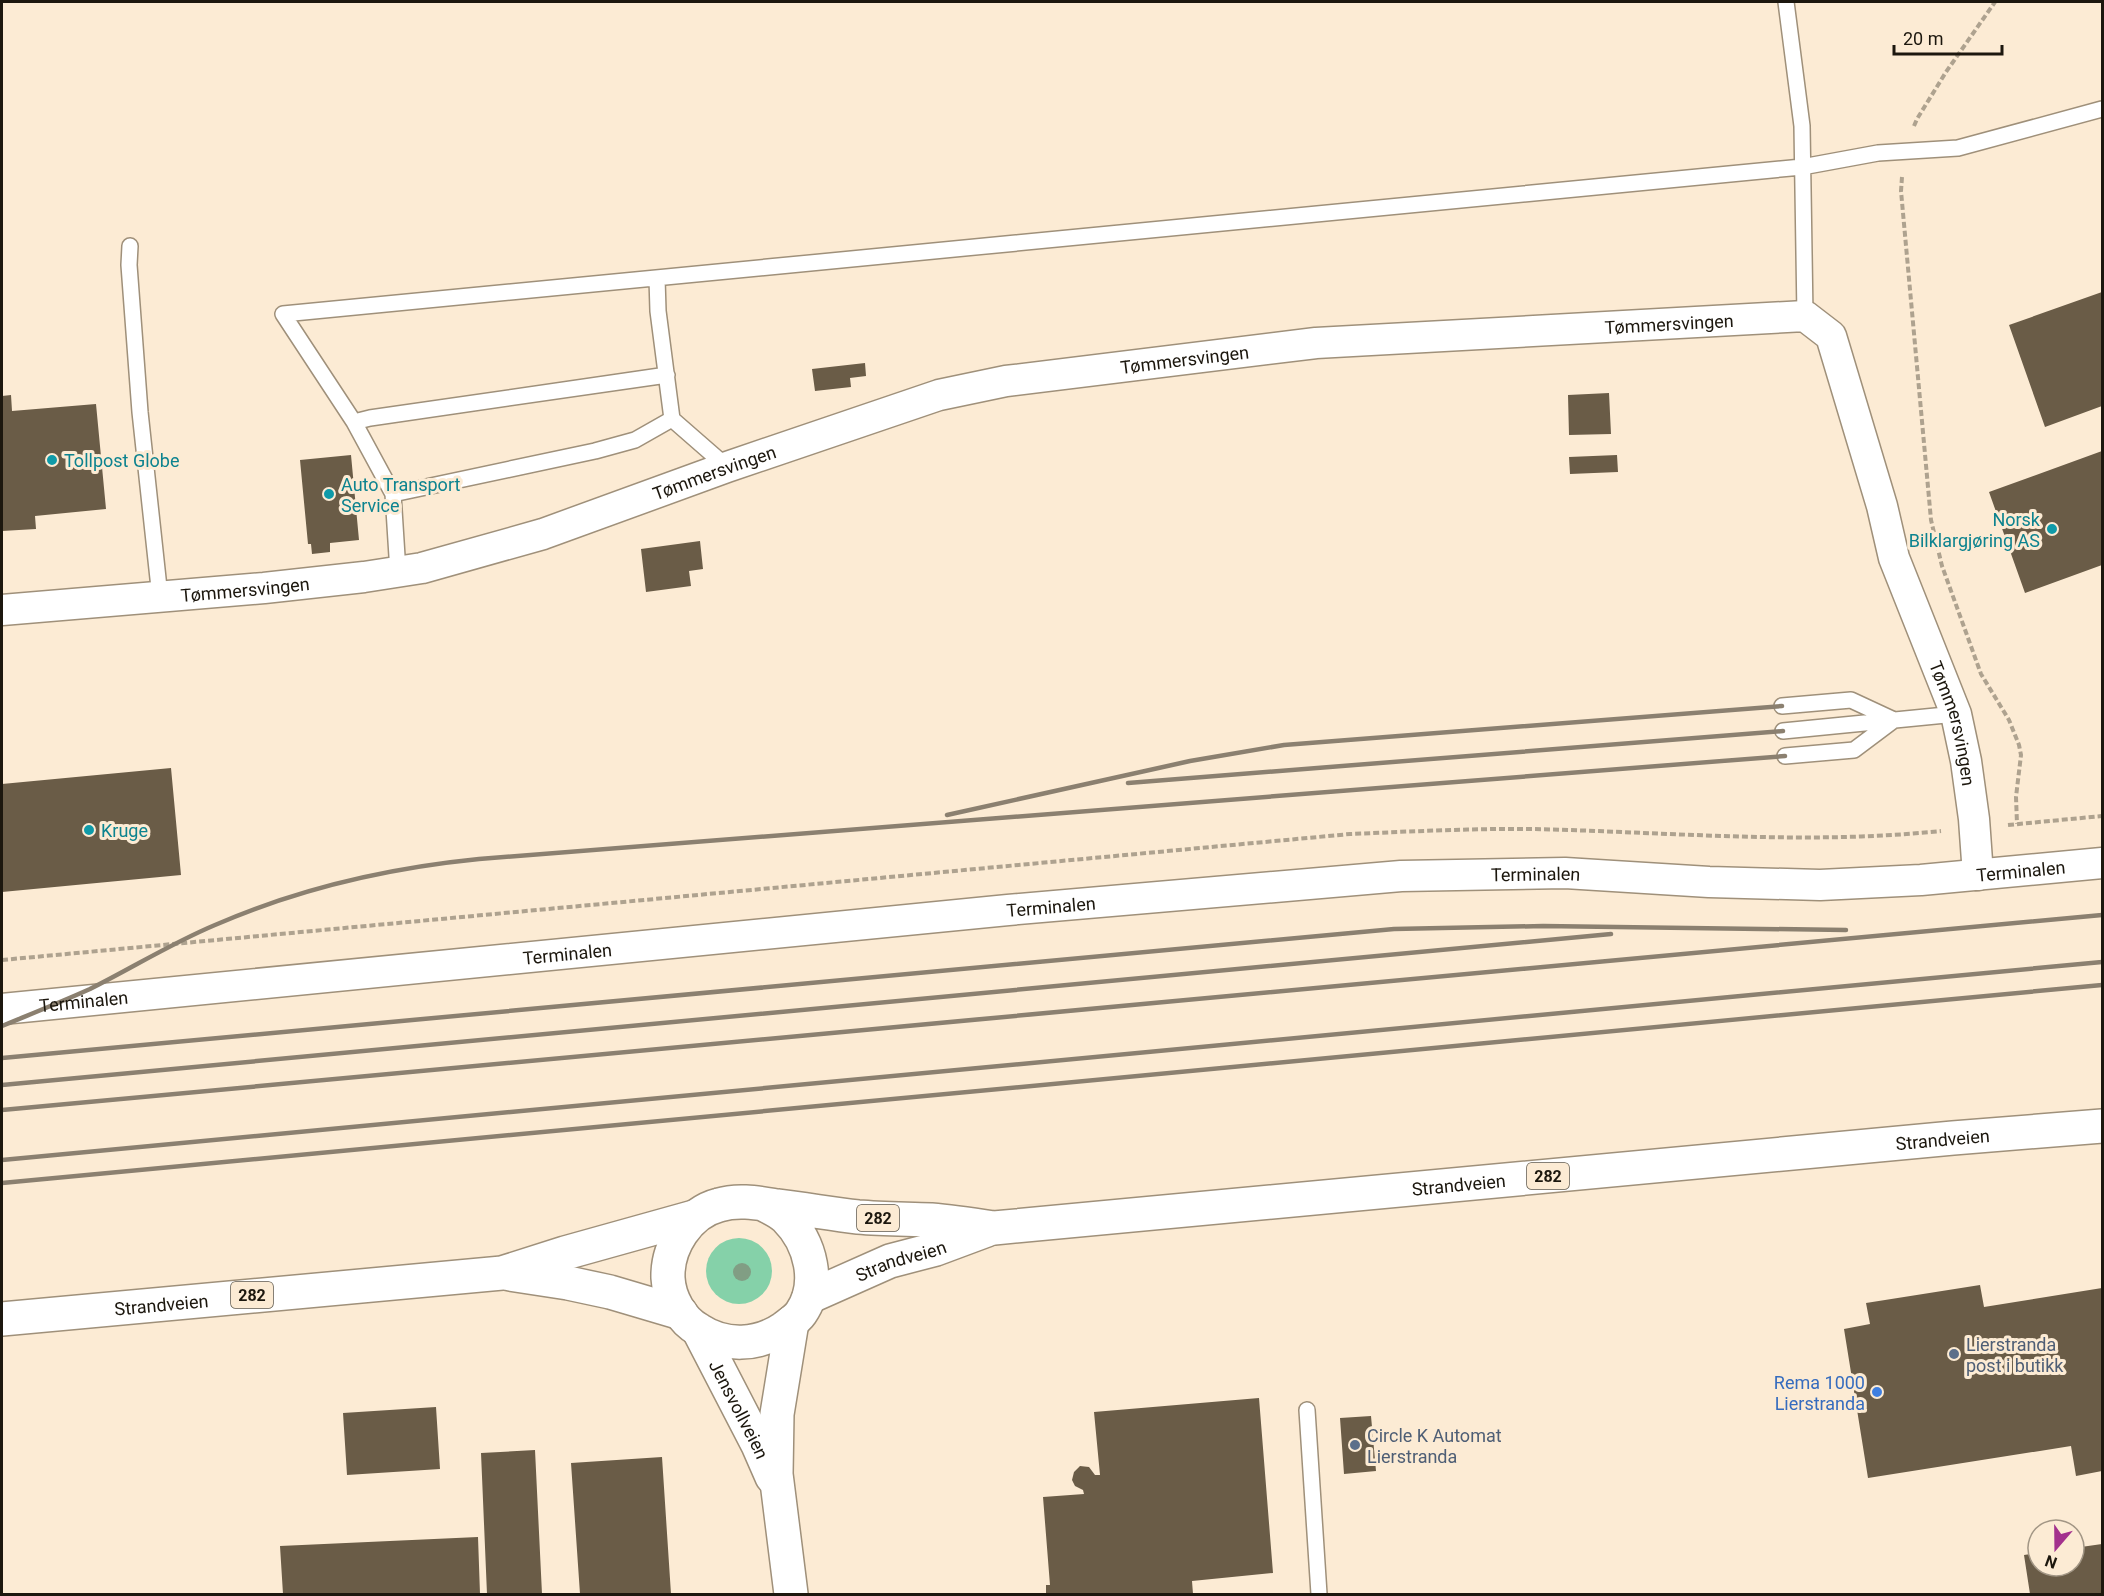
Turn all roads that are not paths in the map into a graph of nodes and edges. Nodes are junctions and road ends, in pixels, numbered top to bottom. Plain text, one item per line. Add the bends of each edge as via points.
1 (1786, 2) edge
2 (2103, 109) edge
3 (1803, 167) junction
4 (130, 246) dead end
5 (657, 278) junction
6 (1805, 316) junction
7 (667, 375) junction
8 (672, 419) junction
9 (354, 422) junction
10 (727, 467) junction
11 (393, 494) junction
12 (398, 572) junction
13 (160, 597) junction
14 (2, 610) edge
15 (1782, 706) dead end
16 (1956, 714) junction
17 (1894, 720) junction
18 (1783, 731) dead end
19 (1785, 756) dead end
20 (2103, 863) edge
21 (1978, 876) junction
22 (2, 1009) edge
23 (2103, 1126) edge
24 (763, 1204) junction
25 (694, 1217) junction
26 (994, 1228) junction
27 (502, 1273) junction
28 (800, 1310) junction
29 (2, 1319) edge
30 (690, 1322) junction
31 (1307, 1410) dead end
32 (776, 1490) junction
33 (791, 1594) edge
34 (1318, 1594) edge

1 - 3 lane via 1802,126
2 - 3 lane via 1959,148 1878,153
3 - 5 lane
3 - 6 lane
4 - 13 lane via 140,412
5 - 7 lane
5 - 9 lane via 283,314
6 - 10 street, Tømmersvingen via 1317,344 1006,381 939,395
6 - 16 street, Tømmersvingen via 1831,336 1894,558
7 - 8 lane
7 - 9 lane
8 - 10 lane
8 - 11 lane via 635,440 595,451
9 - 11 lane
10 - 12 street, Tømmersvingen via 518,542
11 - 12 lane
12 - 13 street, Tømmersvingen
13 - 14 street, Tømmersvingen
15 - 17 lane via 1851,700
16 - 17 lane
16 - 21 street, Tømmersvingen via 1968,772
17 - 18 lane
17 - 19 lane via 1854,750
20 - 21 street, Terminalen
21 - 22 street, Terminalen via 1820,885 1565,873 1401,876 1008,910
23 - 26 main road, Strandveien / 282
24 - 25 main road, 282 via 741,1201 718,1205
24 - 26 main road, Strandveien / 282 via 859,1217
24 - 28 main road via 785,1217 808,1252 812,1274
25 - 27 main road, Strandveien / 282
25 - 30 main road via 674,1248 668,1279 672,1297
26 - 28 main road, Strandveien / 282 via 890,1261
27 - 29 main road, Strandveien / 282
27 - 30 main road, Strandveien / 282 via 609,1292
28 - 30 main road, 282 via 772,1336 751,1341 729,1342 711,1337
28 - 32 main road, Jensvollveien via 777,1414
30 - 32 main road, Jensvollveien via 759,1445
31 - 34 lane
32 - 33 main road, Jensvollveien

